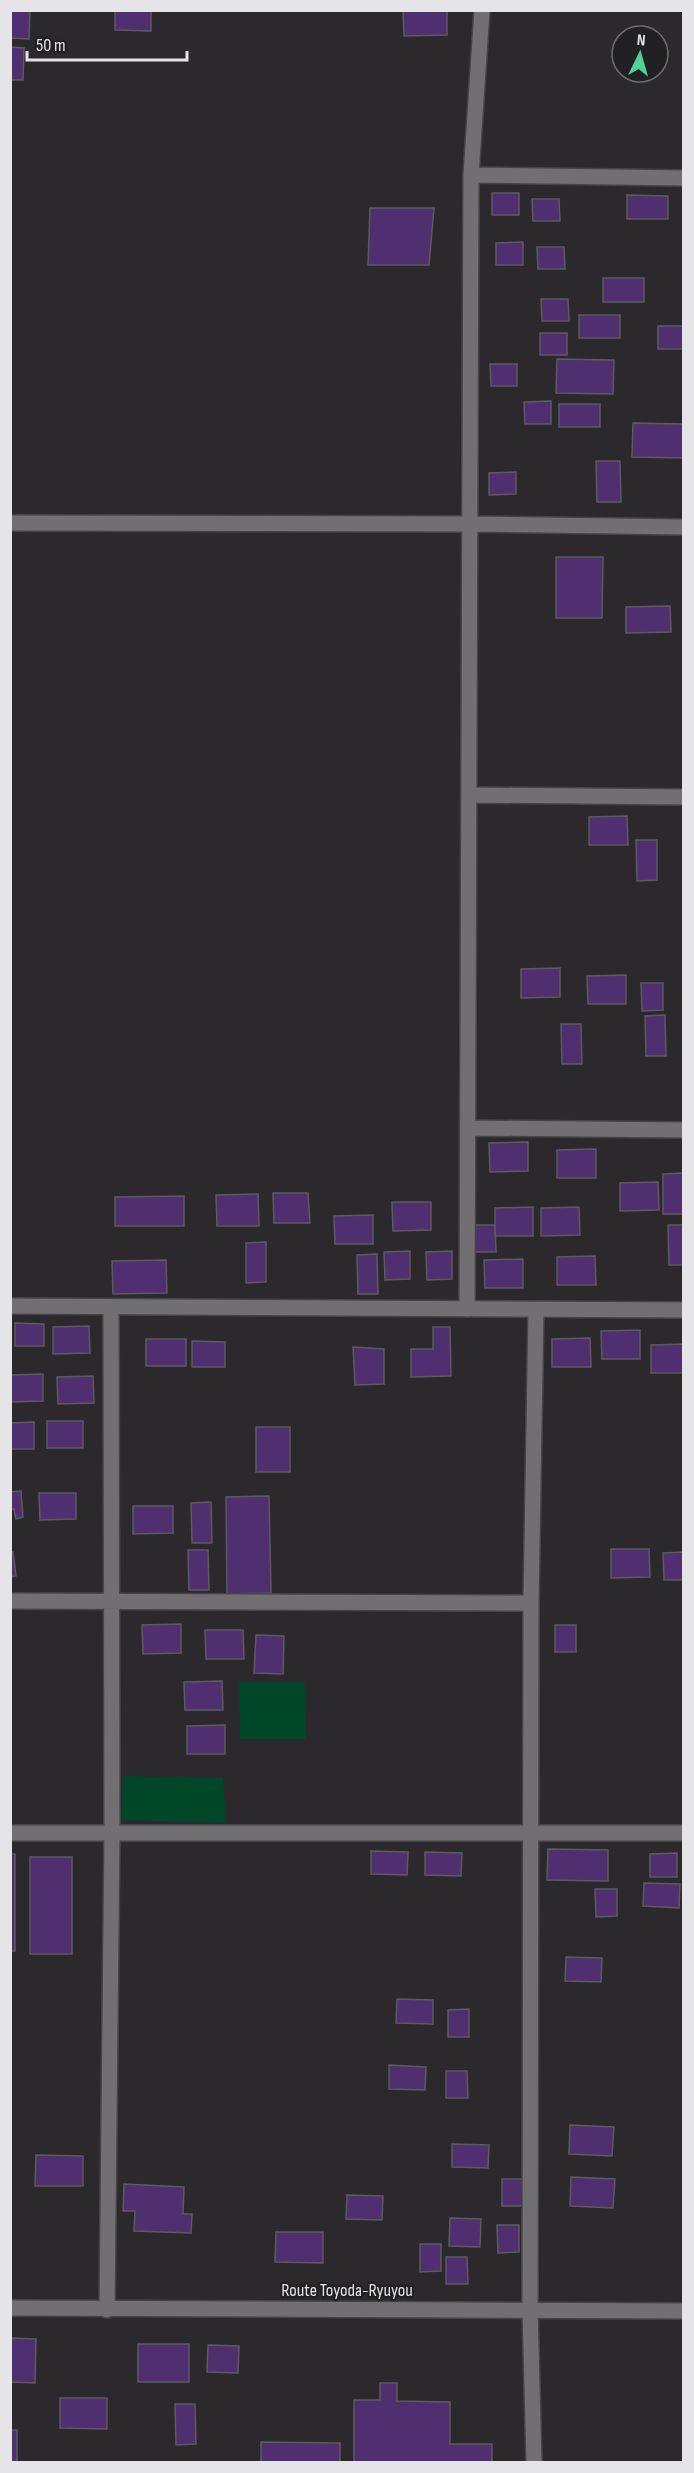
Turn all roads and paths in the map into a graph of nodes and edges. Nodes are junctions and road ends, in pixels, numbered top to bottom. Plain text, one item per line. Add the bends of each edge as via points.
1 (482, 10) edge
2 (471, 175) junction
3 (684, 178) edge
4 (10, 523) edge
5 (470, 524) junction
6 (684, 527) edge
7 (469, 795) junction
8 (684, 797) edge
9 (468, 1128) junction
10 (684, 1130) edge
11 (10, 1306) edge
12 (111, 1308) junction
13 (467, 1309) junction
14 (536, 1310) junction
15 (684, 1310) edge
16 (10, 1601) edge
17 (111, 1603) junction
18 (531, 1603) junction
19 (10, 1833) edge
20 (531, 1833) junction
21 (684, 1833) edge
22 (112, 1834) junction
23 (10, 2308) edge
24 (530, 2309) junction
25 (107, 2310) junction
26 (684, 2311) edge
27 (534, 2463) edge

1 - 2 street
2 - 3 street
2 - 5 street
4 - 5 street
5 - 6 street
5 - 7 street
7 - 8 street
7 - 9 street
9 - 10 street
9 - 13 street
11 - 12 street
12 - 13 street
12 - 17 street
13 - 14 street
14 - 15 street
14 - 18 street
16 - 17 street
17 - 18 street
17 - 22 street
18 - 20 street
19 - 22 street
20 - 21 street
20 - 22 street
20 - 24 street
22 - 25 street
23 - 25 street, Route Toyoda-Ryuyou
24 - 25 street, Route Toyoda-Ryuyou
24 - 26 street, Route Toyoda-Ryuyou
24 - 27 street

